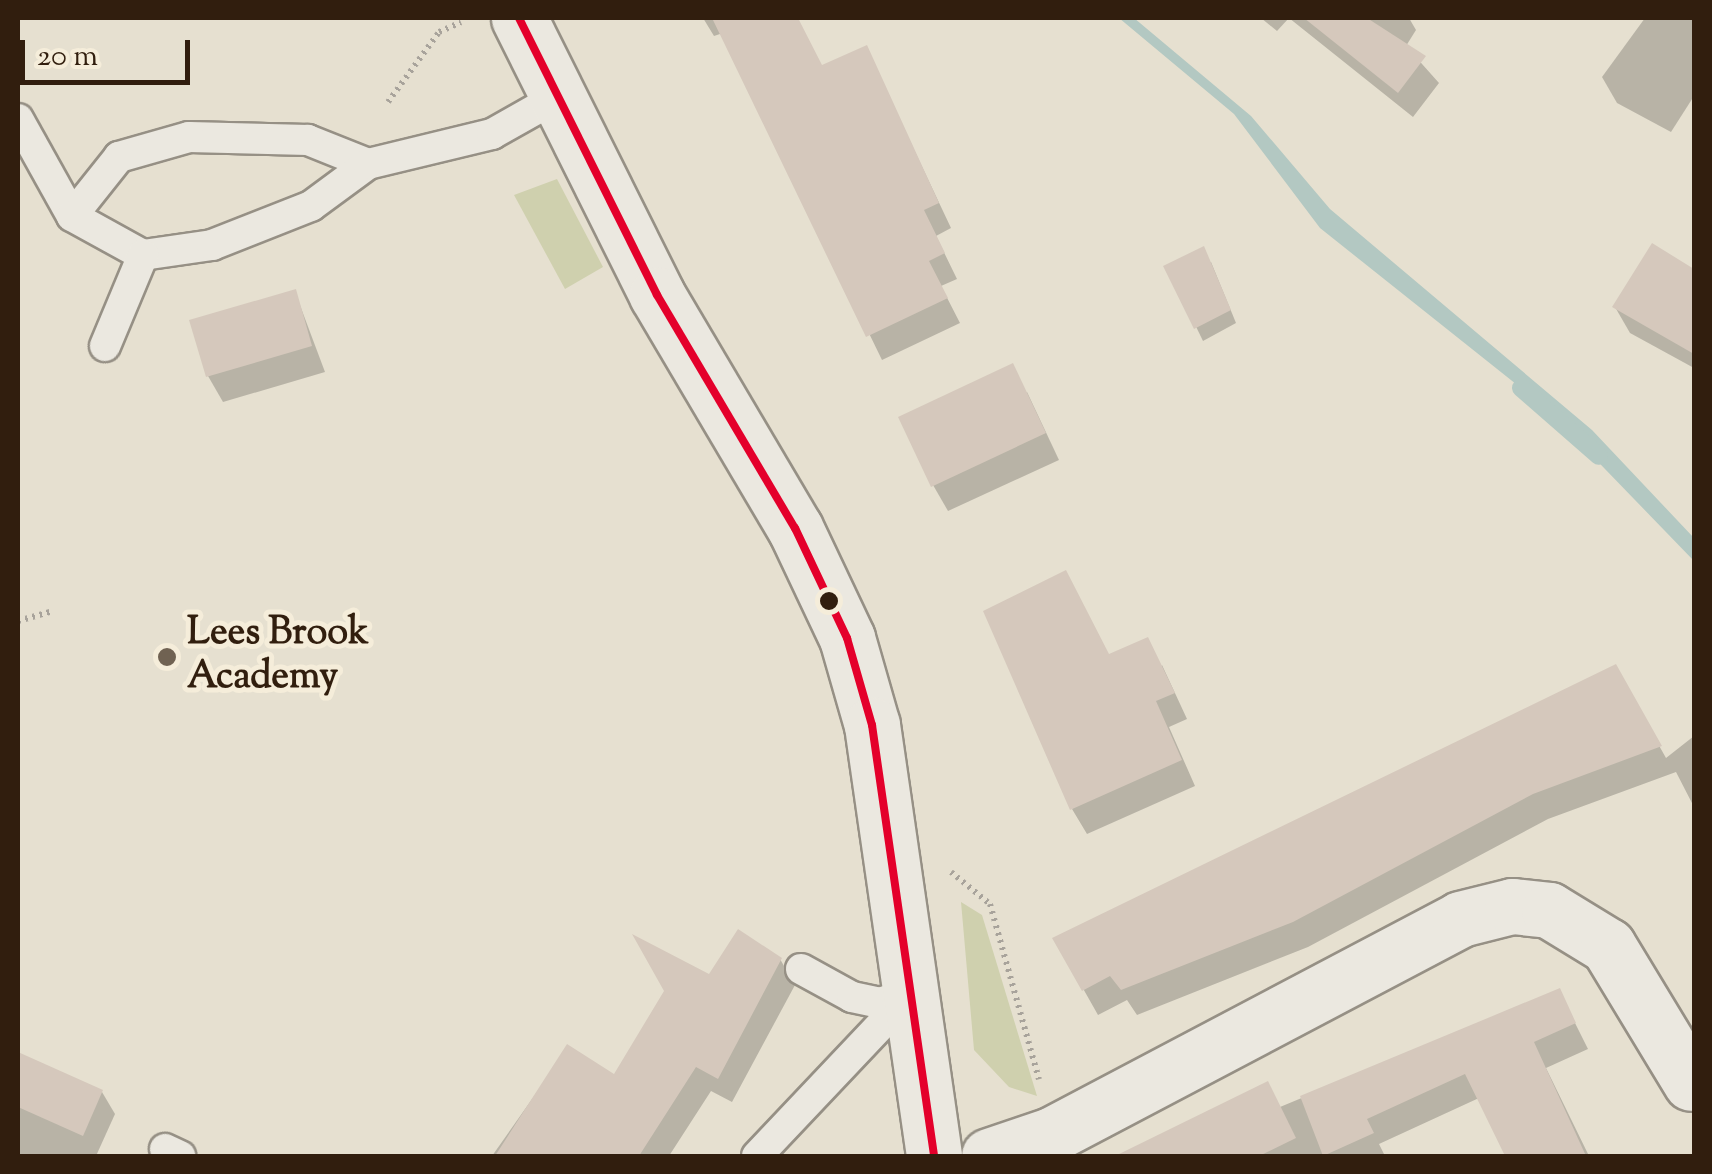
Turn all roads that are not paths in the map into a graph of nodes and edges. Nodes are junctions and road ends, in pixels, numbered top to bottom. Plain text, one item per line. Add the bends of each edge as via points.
1 (519, 18) edge
2 (556, 98) junction
3 (18, 120) edge
4 (368, 164) junction
5 (72, 216) junction
6 (143, 255) junction
7 (105, 346) dead end
8 (800, 970) dead end
9 (912, 992) junction
10 (1691, 1083) dead end
11 (757, 1156) edge
12 (934, 1156) edge
13 (988, 1156) edge

1 - 2 street
2 - 4 lane via 492,134
2 - 9 street via 846,638 872,725
3 - 5 lane
4 - 5 lane via 308,140 190,137 119,157
4 - 6 lane via 278,219 212,245
5 - 6 lane
6 - 7 lane
8 - 9 lane via 852,997 880,1003
9 - 11 lane
9 - 12 street
10 - 13 street via 1608,946 1549,910 1512,906 1460,919 1051,1135

